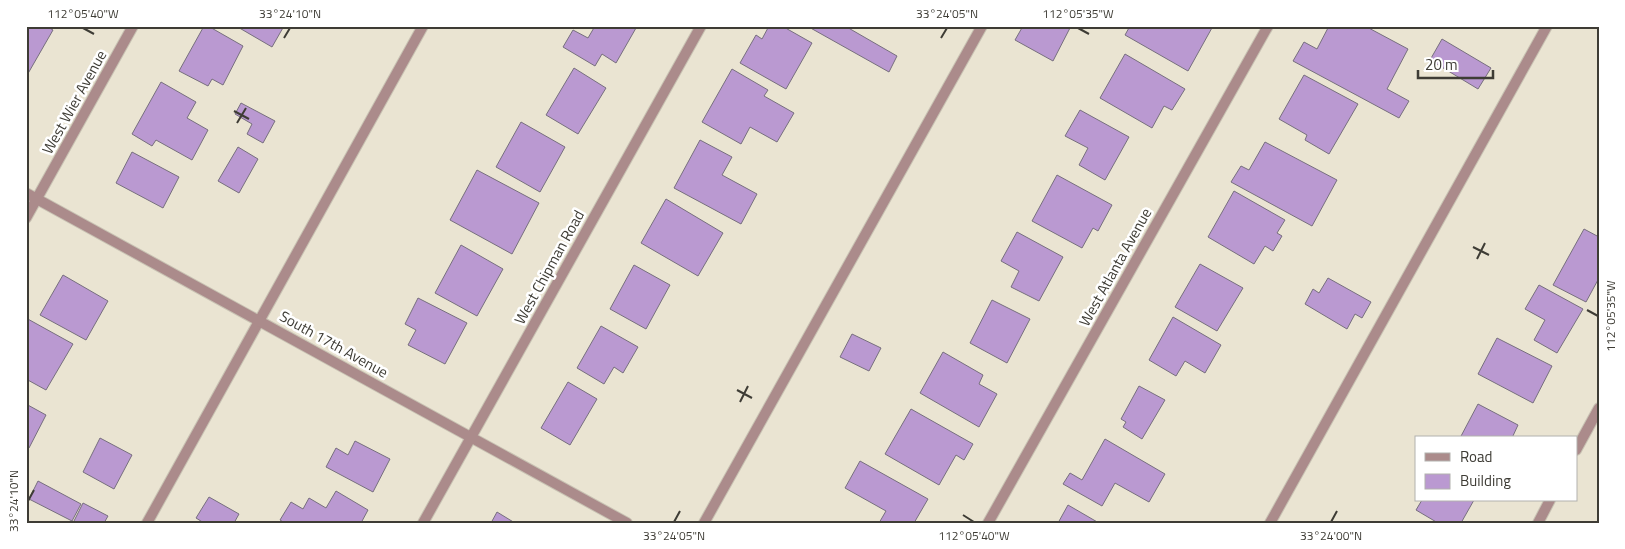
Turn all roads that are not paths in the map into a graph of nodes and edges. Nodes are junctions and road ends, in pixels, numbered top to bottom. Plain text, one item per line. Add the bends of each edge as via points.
1 (134, 26) edge
2 (423, 26) edge
3 (701, 26) edge
4 (982, 26) edge
5 (1268, 26) edge
6 (1547, 26) edge
7 (26, 193) edge
8 (37, 199) junction
9 (26, 218) edge
10 (259, 320) junction
11 (1599, 408) edge
12 (471, 436) junction
13 (1578, 446) edge
14 (1549, 502) edge
15 (147, 523) edge
16 (422, 523) edge
17 (627, 523) edge
18 (704, 523) edge
19 (988, 523) edge
20 (1270, 523) edge
21 (1538, 523) edge

1 - 8 street, West Wier Avenue
2 - 10 street
3 - 12 street, West Chipman Road
4 - 18 street
5 - 19 street, West Atlanta Avenue
6 - 20 street
7 - 8 street, South 17th Avenue
8 - 9 street, West Wier Avenue
8 - 10 street, South 17th Avenue
10 - 12 street, South 17th Avenue
10 - 15 street
11 - 13 street
12 - 16 street, West Chipman Road
12 - 17 street, South 17th Avenue
14 - 21 street

